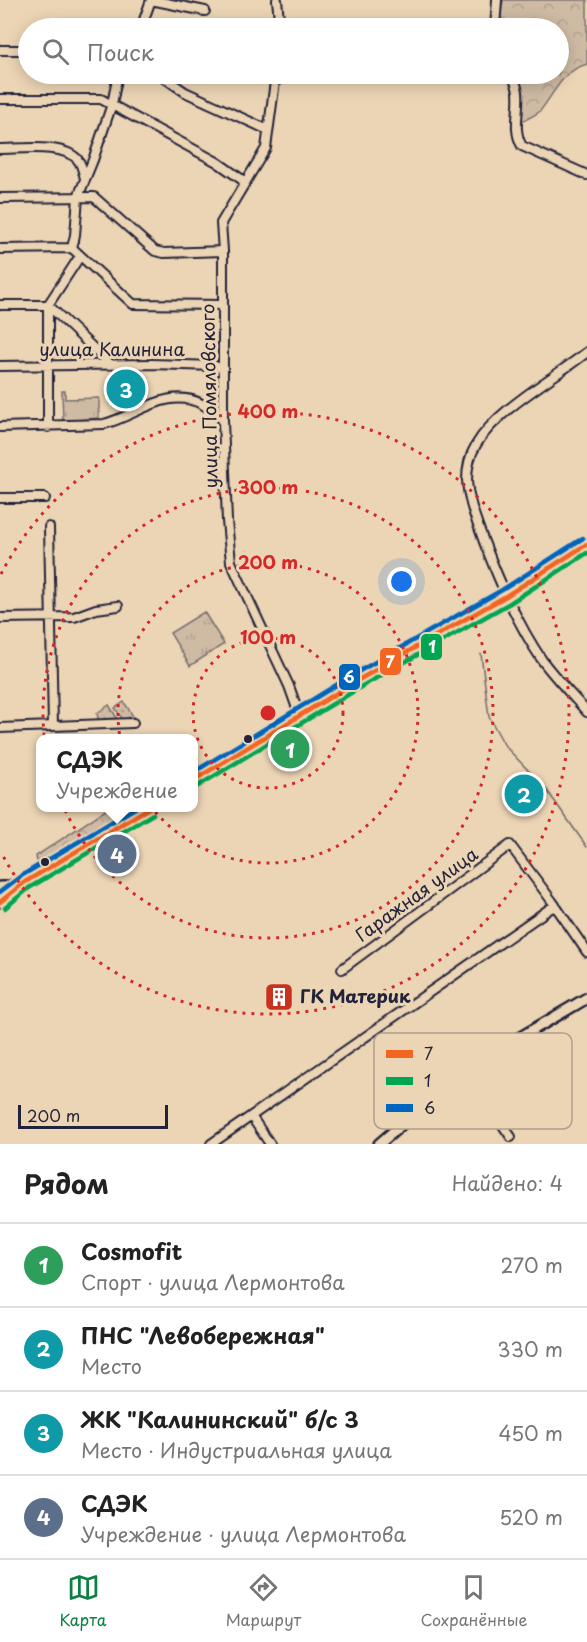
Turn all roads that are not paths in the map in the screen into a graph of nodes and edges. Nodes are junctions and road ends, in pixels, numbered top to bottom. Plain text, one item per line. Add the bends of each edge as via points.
1 (277, 0) edge
2 (497, 0) edge
3 (205, 11) dead end
4 (145, 18) edge
5 (279, 18) edge
6 (496, 18) edge
7 (0, 50) edge
8 (18, 51) edge
9 (116, 84) edge
10 (173, 84) edge
11 (275, 84) edge
12 (514, 84) edge
13 (0, 99) edge
14 (111, 104) junction
15 (268, 130) junction
16 (0, 149) edge
17 (587, 175) edge
18 (85, 178) junction
19 (244, 181) junction
20 (78, 197) junction
21 (0, 198) edge
22 (72, 248) junction
23 (0, 249) edge
24 (223, 251) junction
25 (80, 256) junction
26 (0, 305) edge
27 (48, 305) junction
28 (223, 305) junction
29 (587, 352) edge
30 (48, 365) junction
31 (111, 365) junction
32 (0, 366) edge
33 (223, 369) junction
34 (223, 421) junction
35 (0, 427) edge
36 (48, 427) junction
37 (0, 498) edge
38 (45, 498) dead end
39 (49, 527) dead end
40 (587, 544) edge
41 (506, 596) junction
42 (118, 606) dead end
43 (51, 617) junction
44 (0, 618) edge
45 (587, 712) edge
46 (300, 717) junction
47 (133, 723) dead end
48 (52, 726) junction
49 (0, 728) edge
50 (198, 778) edge
51 (141, 812) edge
52 (25, 882) junction
53 (0, 886) edge
54 (0, 902) edge
55 (555, 905) junction
56 (587, 952) edge
57 (342, 969) dead end
58 (587, 998) edge
59 (528, 1033) edge
60 (250, 1116) junction
61 (397, 1129) edge
62 (506, 1129) edge
63 (511, 1137) dead end
64 (212, 1144) edge
65 (270, 1144) edge
66 (380, 1144) edge

1 - 5 street
2 - 6 street
3 - 4 street via 151,0
7 - 8 street
9 - 14 street
10 - 15 street
11 - 15 street, улица Помяловского
12 - 17 street via 522,146
13 - 14 street via 90,98
14 - 18 street
14 - 19 street
15 - 19 street, улица Помяловского via 266,148
16 - 18 street via 59,149 79,161
18 - 20 street
19 - 24 street, улица Помяловского via 222,220
20 - 21 street
20 - 22 street
20 - 24 street via 94,197 156,251
22 - 23 street
22 - 25 street
24 - 28 street, улица Помяловского
25 - 27 street
25 - 28 street via 133,304
26 - 27 street
27 - 30 street
27 - 31 street
28 - 33 street, улица Помяловского
29 - 41 street via 503,414 470,457 469,495
30 - 31 street, улица Калинина
30 - 32 street, улица Калинина
30 - 36 street
31 - 33 street, улица Калинина via 202,365
33 - 34 street, улица Помяловского
34 - 36 street via 197,401 176,398 105,424
34 - 46 street, улица Помяловского via 231,562
35 - 36 street
37 - 38 street
39 - 43 street
40 - 41 main road
41 - 45 street via 543,660
41 - 46 main road
42 - 43 street via 74,617
43 - 44 street
43 - 48 street
46 - 50 main road
47 - 48 street
48 - 49 street
51 - 52 main road
52 - 53 main road
52 - 54 main road
55 - 56 street
55 - 57 street, Гаражная улица via 510,845
55 - 60 street
58 - 59 main road
60 - 64 street
60 - 65 street
61 - 66 main road
62 - 63 street

